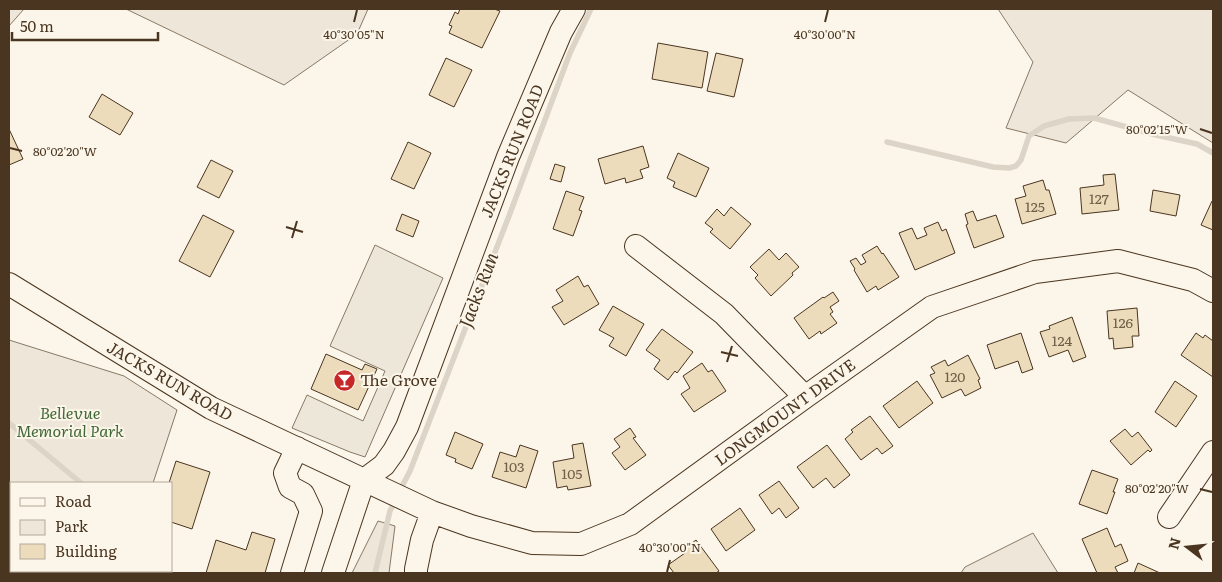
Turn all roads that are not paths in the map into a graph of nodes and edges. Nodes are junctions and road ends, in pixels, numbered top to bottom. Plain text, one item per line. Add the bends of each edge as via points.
1 (574, 9) edge
2 (636, 246) dead end
3 (9, 284) edge
4 (1213, 291) edge
5 (804, 397) junction
6 (297, 448) junction
7 (1213, 452) edge
8 (364, 480) junction
9 (432, 512) junction
10 (1169, 517) dead end
11 (292, 573) edge
12 (333, 573) edge
13 (416, 573) edge

1 - 8 street, JACKS RUN ROAD via 561,32 508,157 407,427 384,465
2 - 5 street via 724,314
3 - 6 street, JACKS RUN ROAD via 211,408
4 - 5 street, LONGMOUNT DRIVE via 1193,280 1118,261 1035,272 932,307
5 - 9 street, LONGMOUNT DRIVE via 630,524 581,544 532,542
6 - 8 street, JACKS RUN ROAD
6 - 11 street via 285,473 290,487 303,494 310,511
7 - 10 street
8 - 9 street, LONGMOUNT DRIVE
8 - 12 street
9 - 13 street via 422,540

